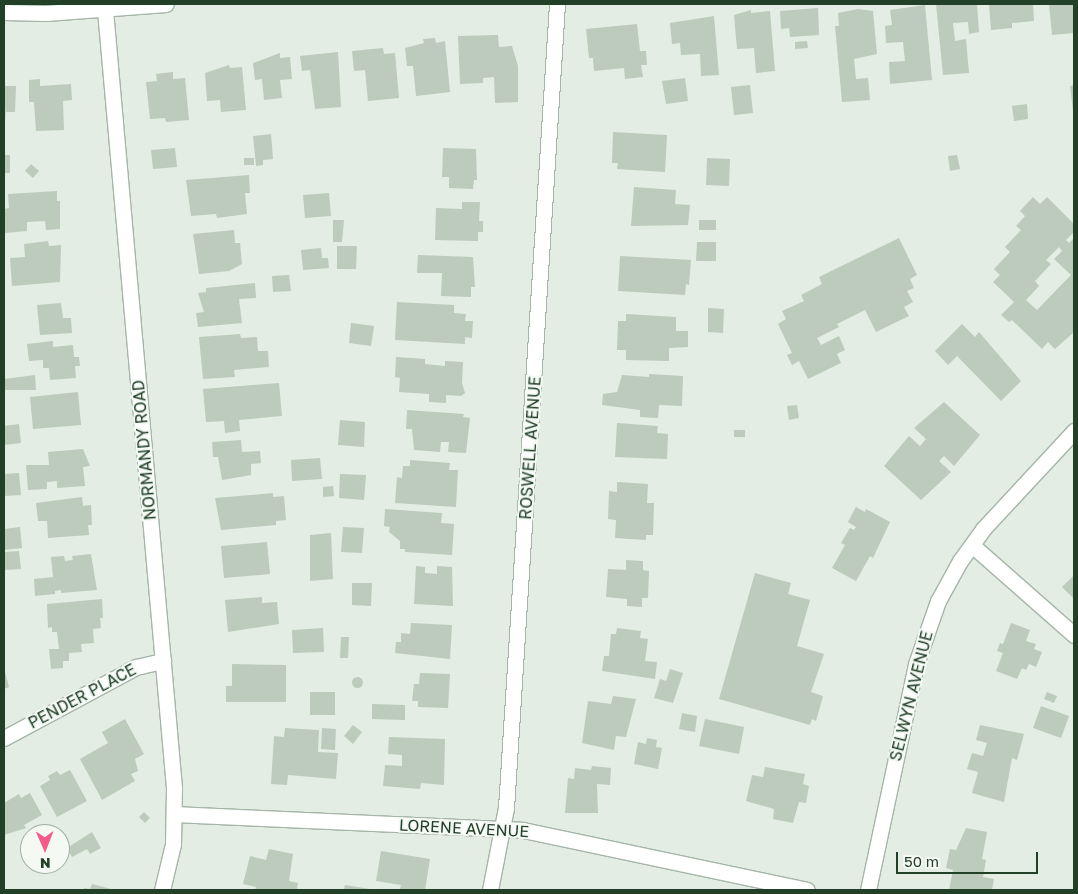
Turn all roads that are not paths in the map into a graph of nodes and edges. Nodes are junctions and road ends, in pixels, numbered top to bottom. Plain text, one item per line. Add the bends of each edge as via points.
1 (166, 4) edge
2 (557, 4) edge
3 (105, 10) junction
4 (4, 12) edge
5 (1074, 431) edge
6 (972, 545) junction
7 (1074, 635) edge
8 (163, 661) junction
9 (4, 738) edge
10 (174, 814) junction
11 (504, 828) junction
12 (162, 890) edge
13 (490, 890) edge
14 (807, 890) edge
15 (868, 890) edge

1 - 3 street
2 - 11 street, ROSWELL AVENUE
3 - 4 street
3 - 8 street, NORMANDY ROAD
5 - 6 street, SELWYN AVENUE via 997,512
6 - 7 street
6 - 15 street, SELWYN AVENUE via 945,588 920,651
8 - 9 street, PENDER PLACE via 136,667
8 - 10 street, NORMANDY ROAD
10 - 11 street, LORENE AVENUE
10 - 12 street, NORMANDY ROAD via 171,853
11 - 13 street, ROSWELL AVENUE
11 - 14 street, LORENE AVENUE

